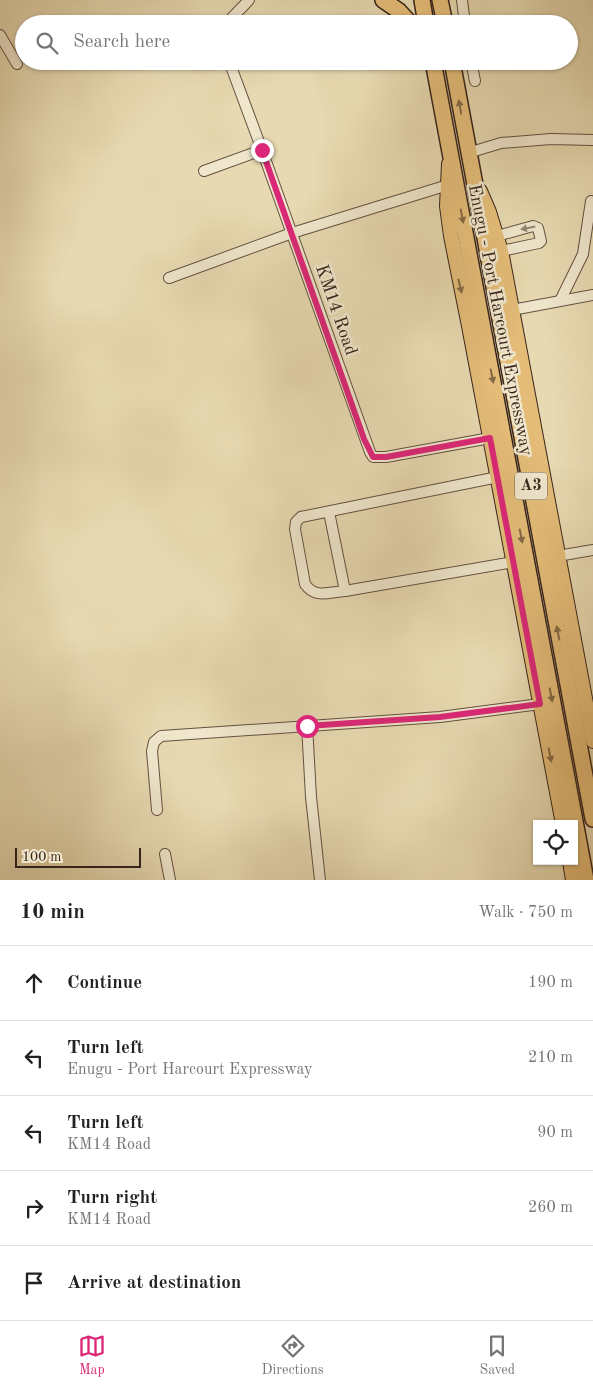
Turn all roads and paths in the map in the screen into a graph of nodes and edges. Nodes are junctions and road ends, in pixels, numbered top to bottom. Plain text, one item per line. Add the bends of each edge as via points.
1 (249, 0) edge
2 (383, 0) edge
3 (422, 0) edge
4 (440, 0) edge
5 (462, 0) edge
6 (235, 15) edge
7 (403, 15) edge
8 (424, 15) edge
9 (443, 15) edge
10 (464, 15) edge
11 (0, 35) edge
12 (15, 61) edge
13 (231, 70) edge
14 (434, 70) edge
15 (454, 70) edge
16 (473, 70) edge
17 (475, 82) dead end
18 (593, 140) edge
19 (262, 150) junction
20 (450, 151) junction
21 (468, 153) junction
22 (204, 171) dead end
23 (448, 185) junction
24 (591, 201) dead end
25 (292, 233) junction
26 (497, 236) junction
27 (501, 251) junction
28 (169, 278) dead end
29 (593, 295) edge
30 (560, 301) junction
31 (512, 310) junction
32 (490, 438) junction
33 (498, 477) junction
34 (329, 512) junction
35 (593, 550) edge
36 (558, 556) junction
37 (514, 562) junction
38 (344, 591) junction
39 (587, 681) edge
40 (589, 696) edge
41 (540, 704) junction
42 (307, 726) junction
43 (593, 741) edge
44 (157, 810) dead end
45 (593, 819) edge
46 (562, 820) edge
47 (165, 854) dead end
48 (571, 865) edge
49 (170, 880) edge
50 (320, 880) edge
51 (573, 880) edge
52 (586, 880) edge

1 - 6 street
2 - 7 highway
3 - 8 highway
4 - 9 highway
5 - 10 street
11 - 12 street
13 - 19 street, KM14 Road
14 - 20 highway, Enugu - Port Harcourt Expressway / A3
21 -> 15 highway, Enugu - Port Harcourt Expressway / A3
16 - 17 street
18 - 21 street via 574,138 501,143
19 - 22 street
19 - 25 street, KM14 Road
20 - 23 main road, Enugu - Port Harcourt Expressway / A3
20 -> 52 highway, Enugu - Port Harcourt Expressway / A3
21 - 26 main road, Enugu - Port Harcourt Expressway / A3
45 -> 21 highway, Enugu - Port Harcourt Expressway / A3
23 - 25 street
23 -> 32 main road, Enugu - Port Harcourt Expressway / A3 via 450,236
24 - 30 street via 583,254
25 - 28 street
25 - 32 street, KM14 Road via 373,457
26 - 27 main road, Enugu - Port Harcourt Expressway / A3
27 -> 26 street via 539,243 538,228 533,226
27 - 31 main road, Enugu - Port Harcourt Expressway / A3
29 - 30 street
30 - 31 street
31 - 36 main road, Enugu - Port Harcourt Expressway / A3
32 - 33 main road, Enugu - Port Harcourt Expressway / A3
33 - 34 street
33 - 37 main road, Enugu - Port Harcourt Expressway / A3
34 - 38 street
34 - 38 street via 301,517 296,522 305,584 318,594
35 - 36 street
36 - 39 main road, Enugu - Port Harcourt Expressway / A3
37 - 38 street
37 - 41 main road, Enugu - Port Harcourt Expressway / A3
39 - 40 main road, Enugu - Port Harcourt Expressway / A3
40 - 43 main road, Enugu - Port Harcourt Expressway / A3
41 - 42 street via 440,717
41 -> 46 main road, Enugu - Port Harcourt Expressway / A3
42 - 44 street via 161,736 154,742 152,751
42 - 50 street
47 - 49 street
48 - 51 main road

